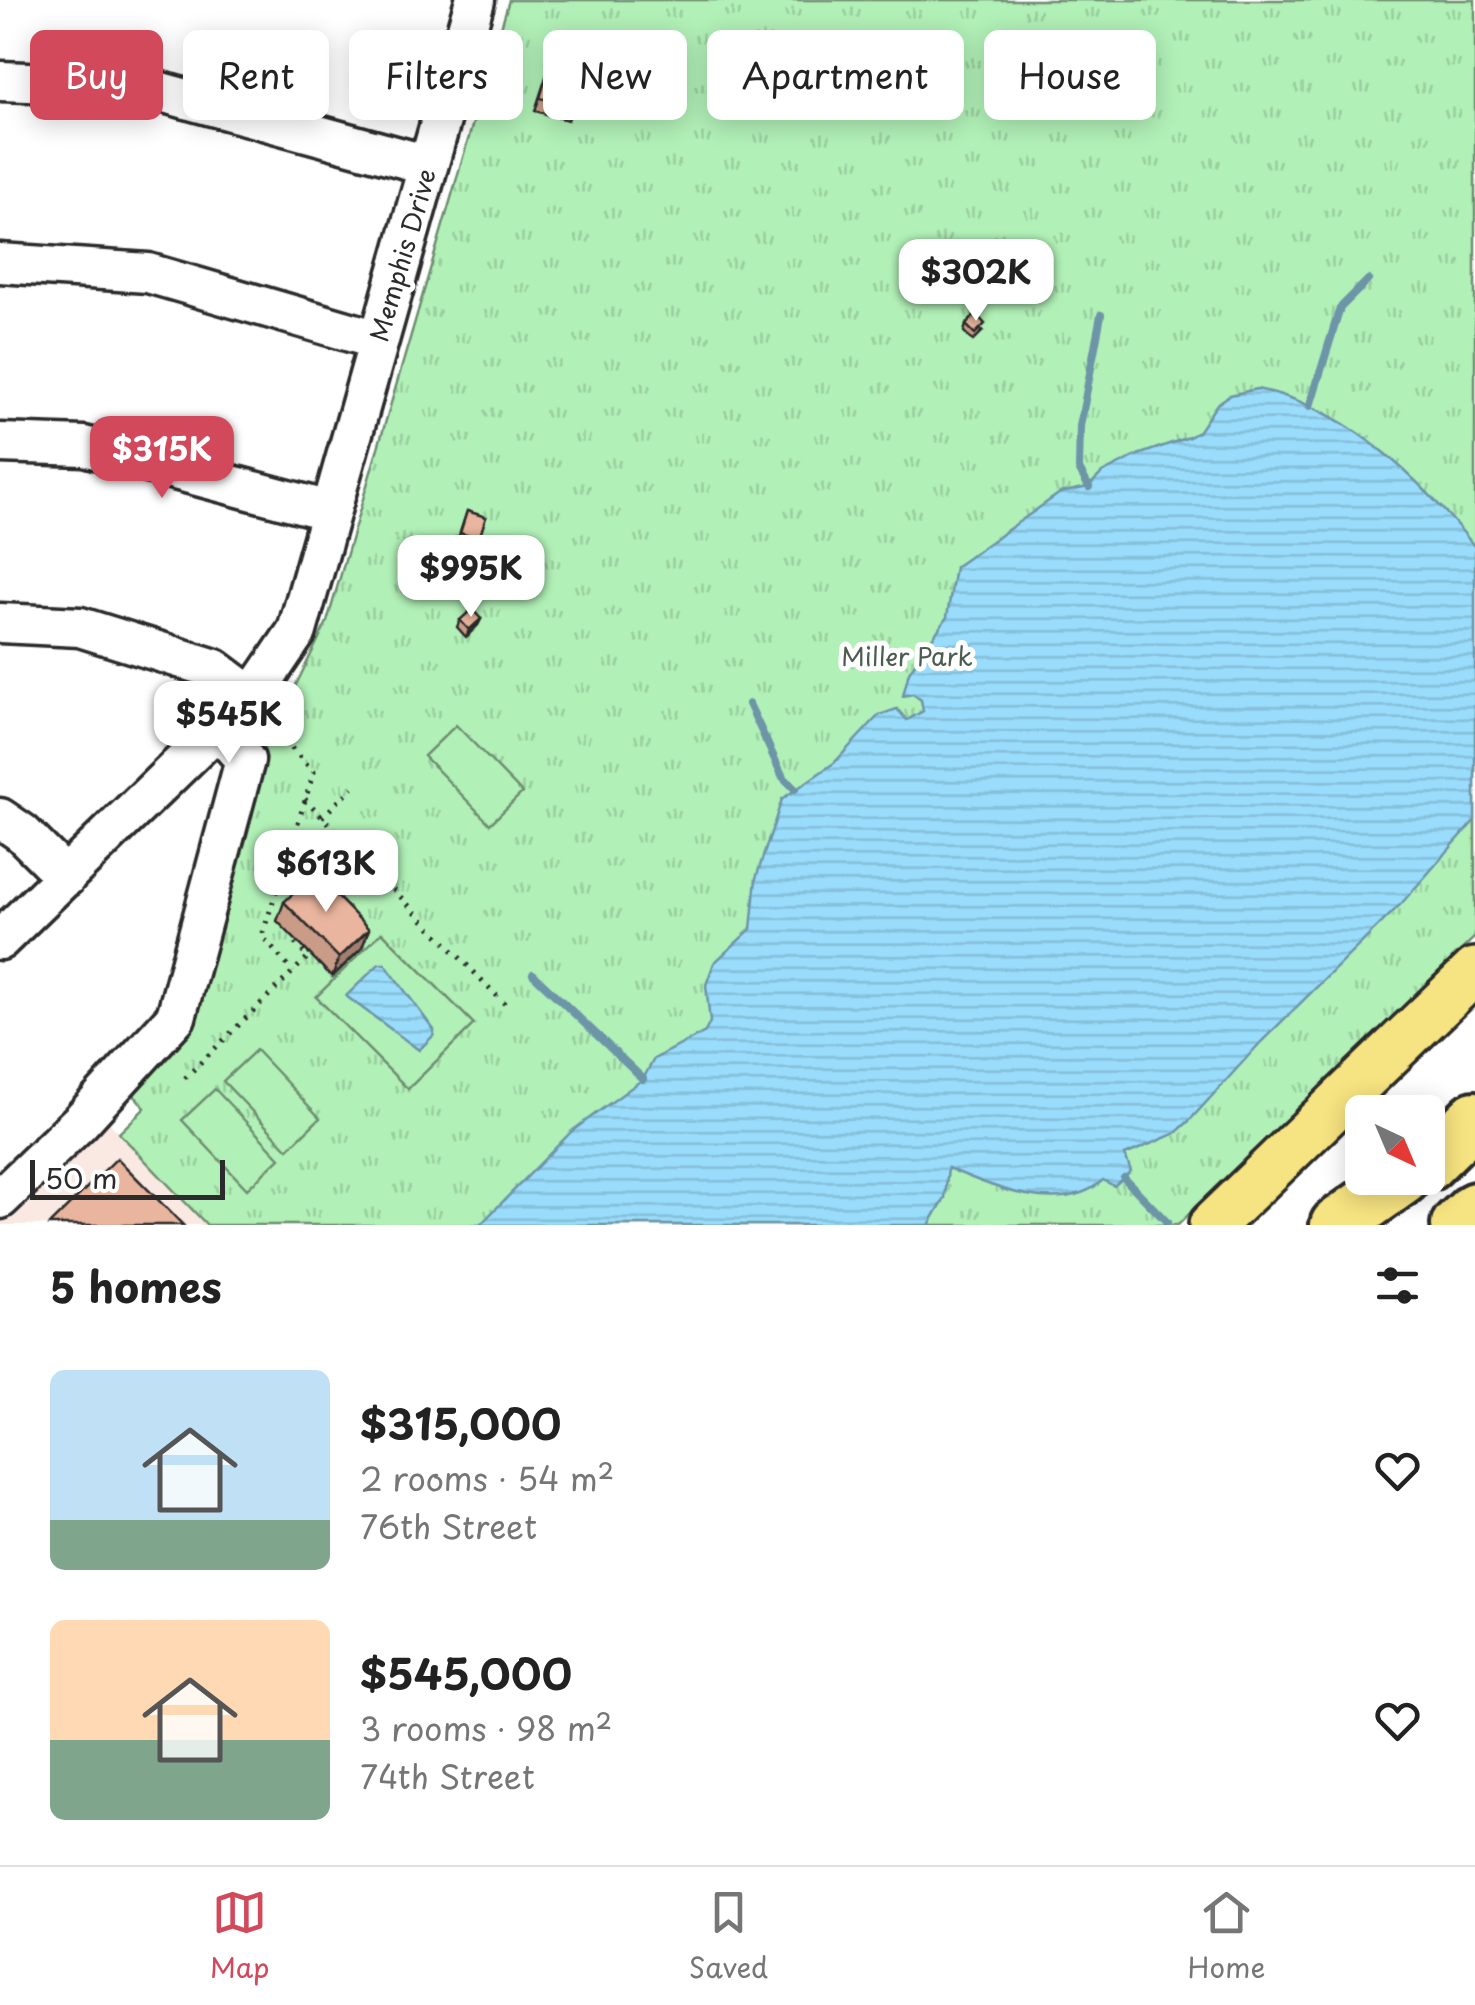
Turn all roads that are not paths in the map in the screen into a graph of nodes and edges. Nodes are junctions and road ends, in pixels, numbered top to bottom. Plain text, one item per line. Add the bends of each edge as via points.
1 (476, 0) edge
2 (0, 81) edge
3 (428, 166) junction
4 (0, 263) edge
5 (378, 340) junction
6 (0, 443) edge
7 (330, 511) junction
8 (0, 624) edge
9 (251, 696) junction
10 (218, 729) junction
11 (0, 818) edge
12 (66, 877) junction
13 (0, 940) edge
14 (1475, 970) edge
15 (1378, 1195) edge
16 (1395, 1195) edge
17 (0, 1199) edge
18 (1475, 1208) edge
19 (1212, 1225) edge
20 (1337, 1225) edge
21 (1364, 1225) edge
22 (1458, 1225) edge

1 - 3 street, Memphis Drive
2 - 3 street via 138,86
3 - 5 street, Memphis Drive
4 - 5 street via 148,272
5 - 7 street, Memphis Drive
6 - 7 street via 84,446
7 - 9 street, Memphis Drive via 297,631
8 - 9 street via 80,627 215,668
9 - 10 street, Memphis Drive
10 - 12 street, Memphis Drive
10 - 17 street via 245,760 176,1017
11 - 12 street
12 - 13 street, Memphis Drive
14 - 19 main road
15 - 20 highway
16 - 21 highway
18 - 22 highway

